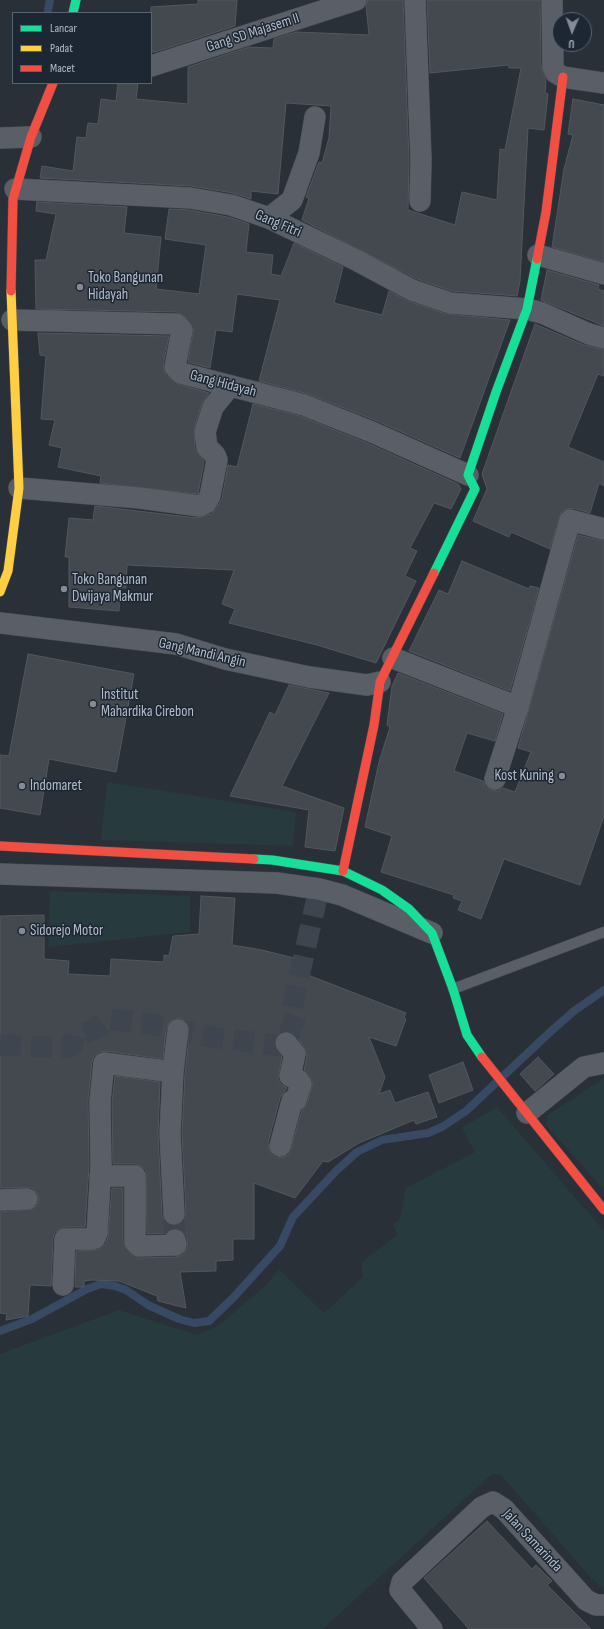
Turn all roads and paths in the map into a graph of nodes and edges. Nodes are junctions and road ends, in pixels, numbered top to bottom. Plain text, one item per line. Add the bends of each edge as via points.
1 (76, 0) edge
2 (356, 0) edge
3 (415, 0) edge
4 (552, 0) edge
5 (73, 12) edge
6 (152, 66) edge
7 (563, 77) junction
8 (604, 83) edge
9 (53, 84) edge
10 (315, 117) dead end
11 (31, 137) junction
12 (0, 138) edge
13 (15, 189) junction
14 (420, 201) dead end
15 (269, 218) junction
16 (538, 255) junction
17 (604, 274) edge
18 (527, 310) junction
19 (12, 320) junction
20 (604, 338) edge
21 (230, 386) junction
22 (468, 475) junction
23 (19, 488) junction
24 (604, 529) edge
25 (0, 592) edge
26 (0, 623) edge
27 (393, 658) junction
28 (380, 682) junction
29 (518, 708) junction
30 (495, 779) dead end
31 (0, 846) edge
32 (343, 871) junction
33 (0, 874) edge
34 (604, 932) edge
35 (432, 933) junction
36 (453, 989) junction
37 (178, 1030) dead end
38 (286, 1043) dead end
39 (604, 1063) edge
40 (173, 1072) junction
41 (527, 1113) junction
42 (280, 1146) dead end
43 (100, 1176) junction
44 (27, 1199) dead end
45 (0, 1200) edge
46 (604, 1210) edge
47 (174, 1214) tunnel mouth
48 (175, 1240) dead end
49 (63, 1285) dead end
50 (604, 1605) edge
51 (432, 1629) edge

1 - 5 street
2 - 6 street, Gang SD Majasem II
3 - 14 street via 421,160
4 - 7 street via 553,67 556,73
7 - 8 street
7 - 16 street
9 - 11 street
10 - 15 street via 309,153 292,200
11 - 12 street
11 - 13 street
13 - 15 street, Gang Fitri via 190,198 231,205
13 - 19 street via 10,279
15 - 18 street, Gang Fitri via 412,290 450,303
16 - 17 street
16 - 18 street
18 - 20 street, Gang Fitri via 542,313
18 - 22 street
19 - 21 street, Gang Hidayah via 176,324 182,330 175,367 181,373
19 - 23 street
21 - 22 street, Gang Hidayah via 304,405
21 - 23 street via 213,407 205,432 207,447 217,460 210,496 206,503 199,506 140,498
22 - 27 street via 475,489
23 - 25 street via 10,560
24 - 29 street via 570,520
26 - 28 street, Gang Mandi Angin via 176,644 225,659 310,677 367,685
27 - 28 street
27 - 29 street
28 - 32 street via 374,725
29 - 30 street
31 - 32 street via 264,860
32 - 35 street via 382,890 409,909
33 - 35 street via 277,882 342,895
34 - 36 lane
35 - 36 street
36 - 41 street via 467,1035 487,1065
37 - 40 street
38 - 42 street via 295,1054 290,1076 301,1084 296,1100 292,1101
39 - 41 street via 584,1067
40 - 43 street via 104,1063 100,1101
40 - 47 street via 170,1133
41 - 46 street
43 - 48 street via 135,1176 135,1242 139,1246 176,1245
43 - 49 street via 97,1233 95,1238 65,1239
44 - 45 street
50 - 51 street, Jalan Samarinda via 596,1605 586,1600 504,1509 493,1502 482,1507 402,1582 400,1590

